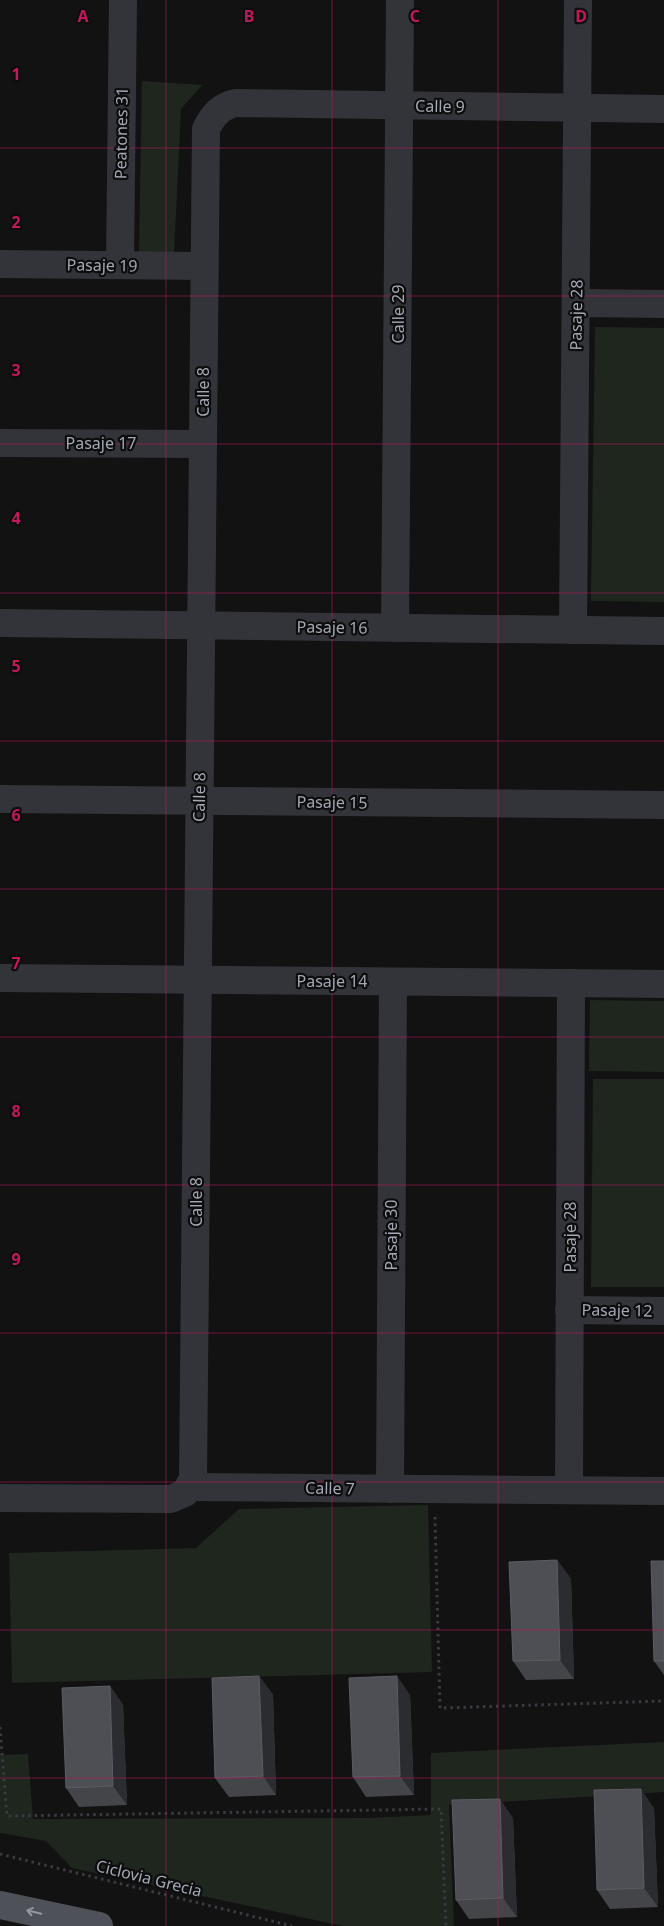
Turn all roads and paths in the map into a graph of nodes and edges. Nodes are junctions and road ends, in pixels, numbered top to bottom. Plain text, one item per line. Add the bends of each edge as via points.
1 (123, 0) edge
2 (400, 0) edge
3 (578, 0) edge
4 (399, 105) junction
5 (578, 108) junction
6 (664, 109) edge
7 (218, 111) joint
8 (0, 264) edge
9 (120, 265) junction
10 (204, 266) junction
11 (576, 303) junction
12 (664, 304) edge
13 (0, 443) edge
14 (202, 444) junction
15 (0, 623) edge
16 (201, 626) junction
17 (395, 628) junction
18 (573, 630) junction
19 (664, 631) edge
20 (0, 799) edge
21 (199, 801) junction
22 (664, 805) edge
23 (0, 978) edge
24 (198, 980) junction
25 (392, 982) junction
26 (571, 983) junction
27 (664, 984) edge
28 (569, 1310) junction
29 (664, 1311) edge
30 (190, 1487) junction
31 (390, 1489) junction
32 (434, 1489) junction
33 (569, 1490) junction
34 (664, 1491) edge
35 (0, 1498) edge
36 (664, 1701) edge
37 (0, 1727) edge
38 (0, 1854) edge
39 (0, 1904) edge
40 (99, 1926) edge
41 (292, 1926) edge
42 (446, 1926) edge

1 - 9 street, Peatones 31
2 - 4 street, Calle 29
3 - 5 street, Pasaje 28
4 - 5 street, Calle 9
4 - 7 street, Calle 9 via 236,103
4 - 17 street, Calle 29
5 - 6 street, Calle 9
5 - 11 street, Pasaje 28
7 - 10 street, Calle 8 via 206,129
8 - 9 street, Pasaje 19
9 - 10 street, Pasaje 19
10 - 14 street, Calle 8
11 - 12 street
11 - 18 street, Pasaje 28
13 - 14 street, Pasaje 17
14 - 16 street, Calle 8
15 - 16 street, Pasaje 16
16 - 17 street, Pasaje 16
16 - 21 street, Calle 8
17 - 18 street, Pasaje 16
18 - 19 street, Pasaje 16
20 - 21 street, Pasaje 15
21 - 22 street, Pasaje 15
21 - 24 street, Calle 8
23 - 24 street, Pasaje 14
24 - 25 street, Pasaje 14
24 - 30 street, Calle 8 via 194,1471
25 - 26 street, Pasaje 14
25 - 31 street, Pasaje 30
26 - 27 street, Pasaje 14
26 - 28 street, Pasaje 28
28 - 29 street, Pasaje 12
28 - 33 street, Pasaje 28
30 - 31 street, Calle 7
30 - 35 street via 178,1497 164,1500
31 - 32 street, Calle 7
32 - 33 street, Calle 7
32 - 36 path via 440,1708
33 - 34 street, Calle 7
37 - 42 path via 7,1816 441,1809
38 - 41 path, Ciclovia Grecia
40 -> 39 main road

